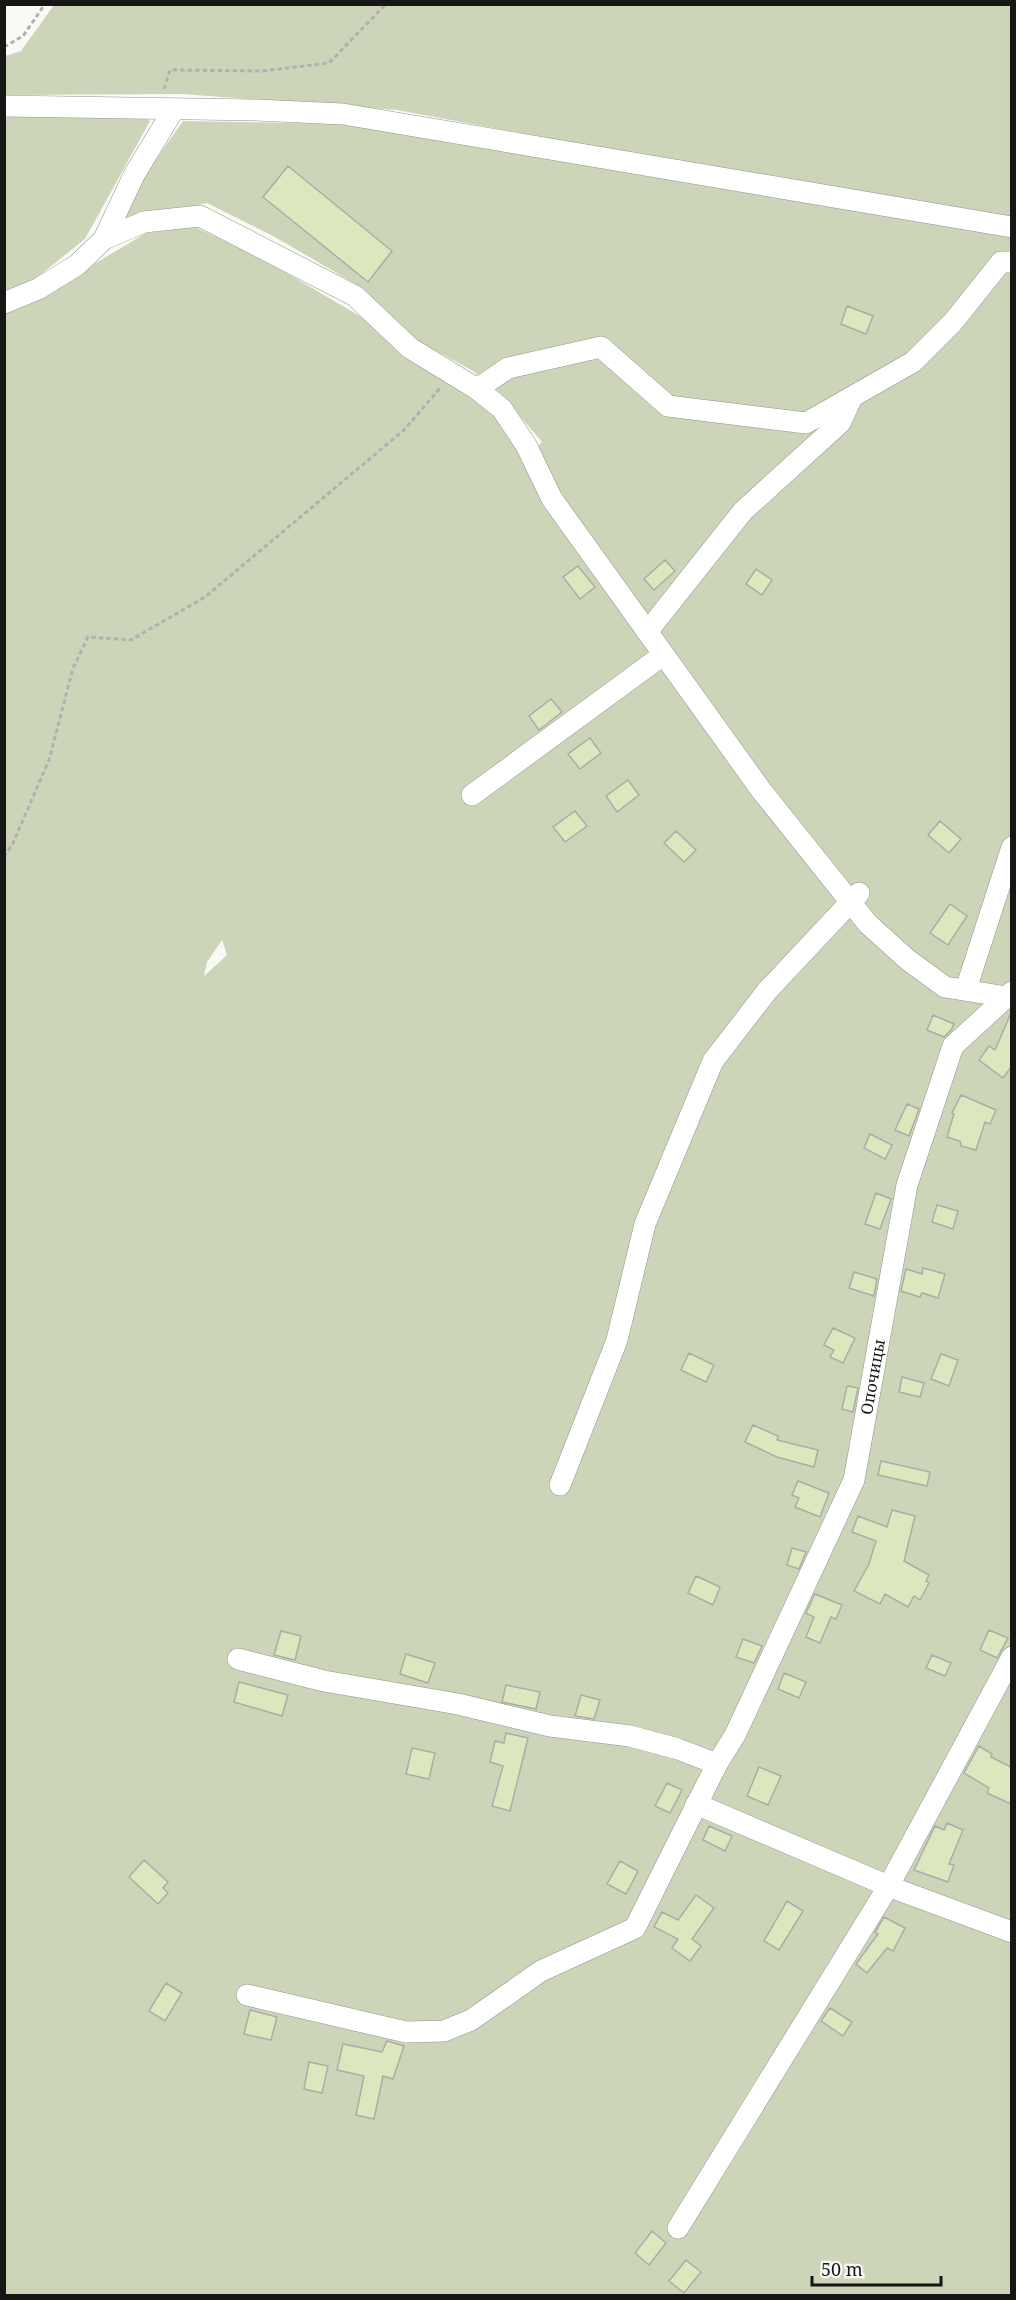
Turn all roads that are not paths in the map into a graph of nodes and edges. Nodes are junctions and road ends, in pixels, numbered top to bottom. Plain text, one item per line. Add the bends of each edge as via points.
1 (4, 106) edge
2 (166, 110) junction
3 (1011, 227) edge
4 (104, 239) junction
5 (1011, 262) edge
6 (4, 303) edge
7 (477, 389) junction
8 (852, 397) junction
9 (646, 632) junction
10 (663, 656) junction
11 (472, 795) dead end
12 (1011, 848) edge
13 (855, 897) junction
14 (966, 989) junction
15 (1009, 994) edge
16 (560, 1485) dead end
17 (1011, 1657) edge
18 (238, 1659) dead end
19 (717, 1764) junction
20 (696, 1804) junction
21 (888, 1887) junction
22 (1011, 1932) edge
23 (247, 1995) dead end
24 (678, 2229) dead end

1 - 2 street
2 - 3 street via 343,114
2 - 4 street
4 - 6 street via 77,265 38,289
4 - 7 street via 144,222 200,216 355,296 410,348
5 - 8 street via 1001,262 953,322 913,362
7 - 8 street via 508,368 601,347 668,406 806,423
7 - 9 street via 502,409 526,445 552,499
8 - 9 street via 840,423 743,511
9 - 10 street
10 - 11 street
10 - 13 street via 761,790
12 - 14 street
13 - 14 street via 868,924 908,960 945,987
13 - 16 street via 767,991 713,1061 645,1224 617,1340
14 - 15 street
15 - 19 street, Опочицы via 953,1046 907,1185 854,1480 735,1735
17 - 21 street
18 - 19 street via 324,1681 458,1704 550,1726 630,1736
19 - 20 street, Опочицы
20 - 21 street
20 - 23 street, Опочицы via 635,1928 541,1971 471,2020 444,2031 406,2032
21 - 22 street
21 - 24 street

